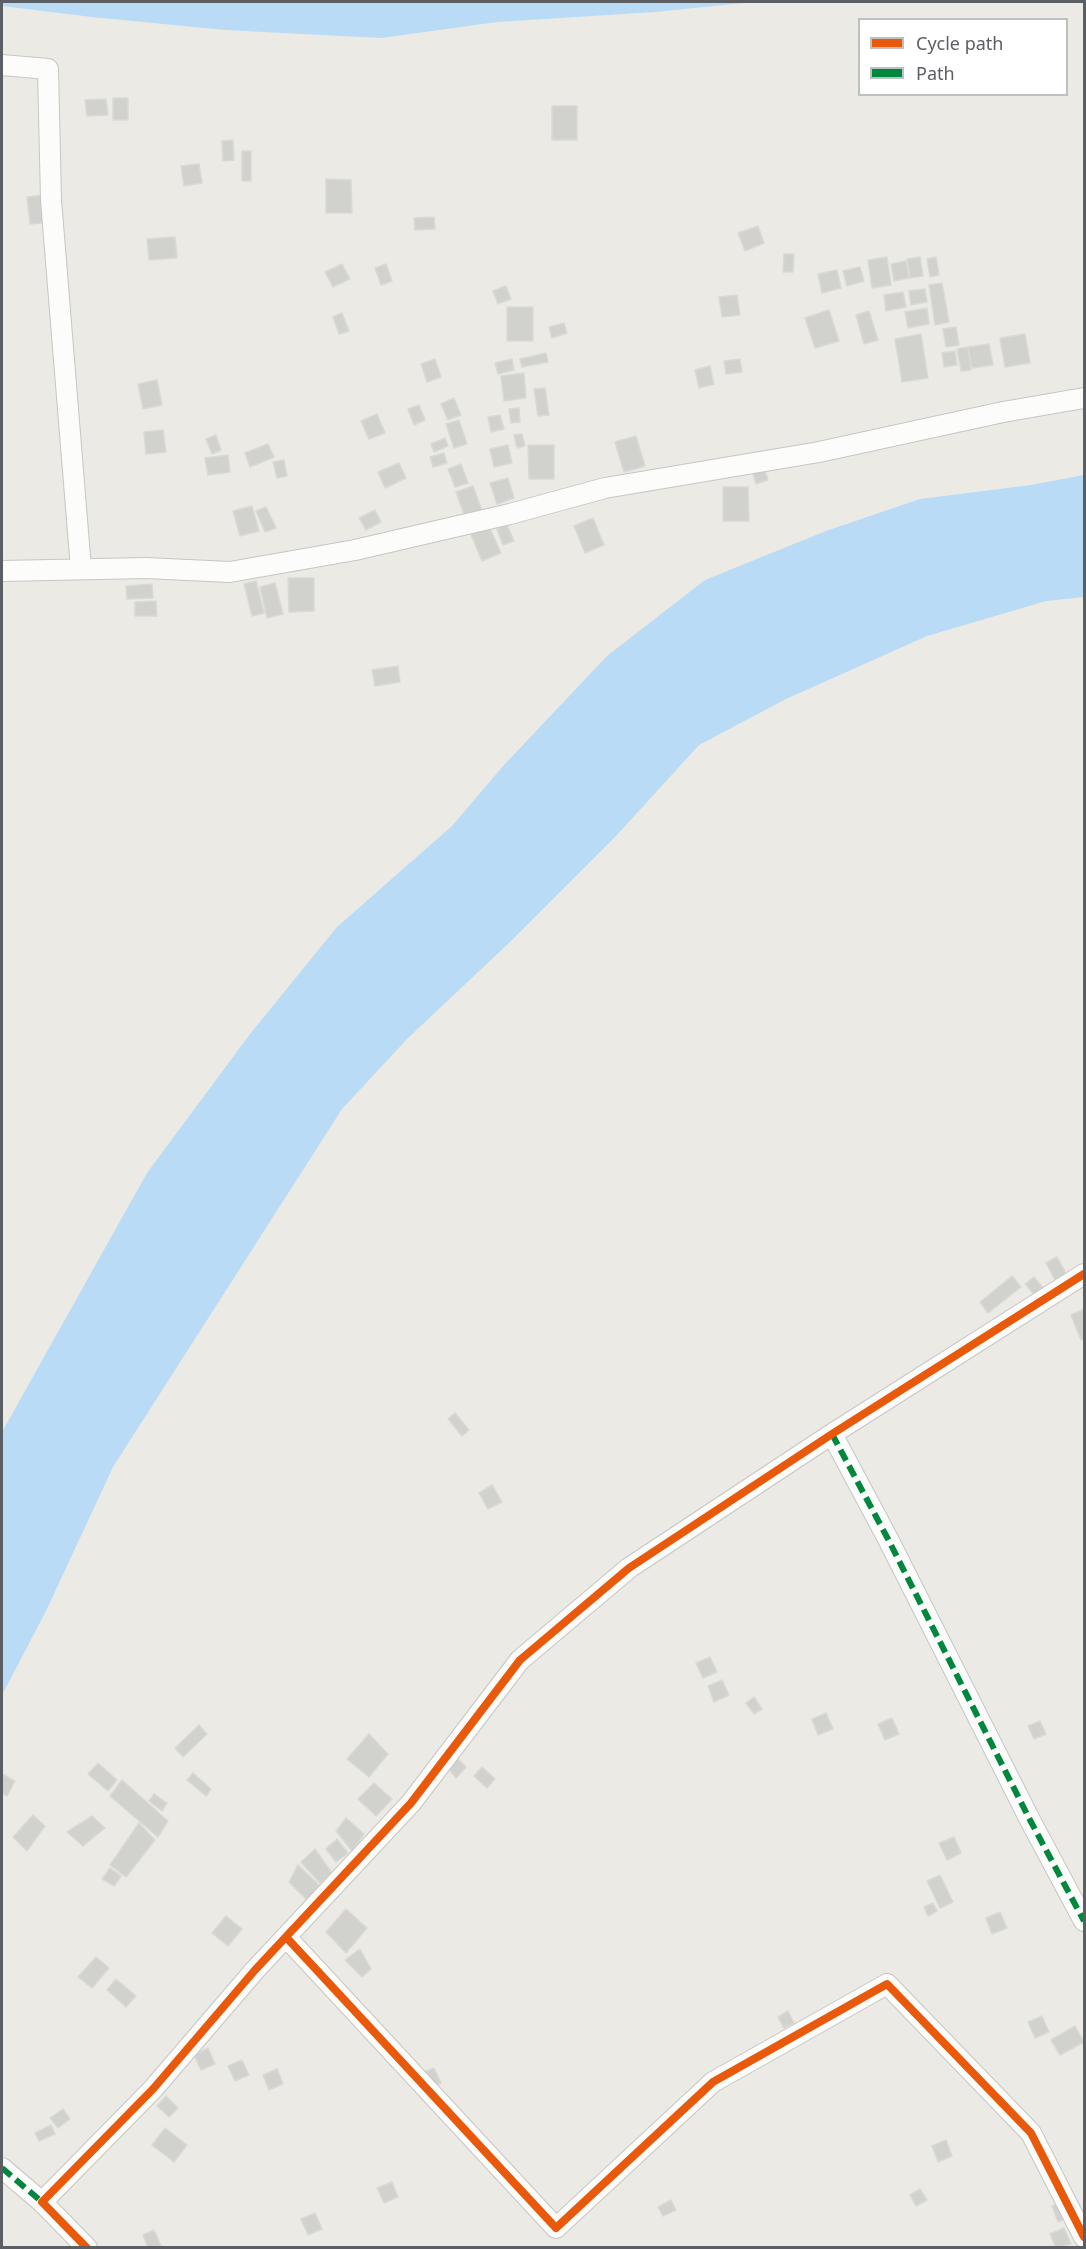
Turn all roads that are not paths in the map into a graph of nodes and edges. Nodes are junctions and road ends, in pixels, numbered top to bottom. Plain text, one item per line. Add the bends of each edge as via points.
1 (2, 65) edge
2 (1084, 398) edge
3 (81, 569) junction
4 (2, 571) edge
5 (1084, 1274) edge
6 (832, 1434) junction
7 (1084, 1921) edge
8 (286, 1937) junction
9 (2, 2168) edge
10 (42, 2202) junction
11 (1084, 2237) edge
12 (87, 2247) edge

1 - 3 street via 48,69 51,200
2 - 3 street via 819,452 605,488 355,550 230,572
3 - 4 street
5 - 6 street
6 - 7 street
6 - 8 street via 629,1568 520,1660 411,1803
8 - 10 street via 153,2089
8 - 11 street via 556,2228 713,2082 887,1984 1032,2133
9 - 10 street
10 - 12 street

